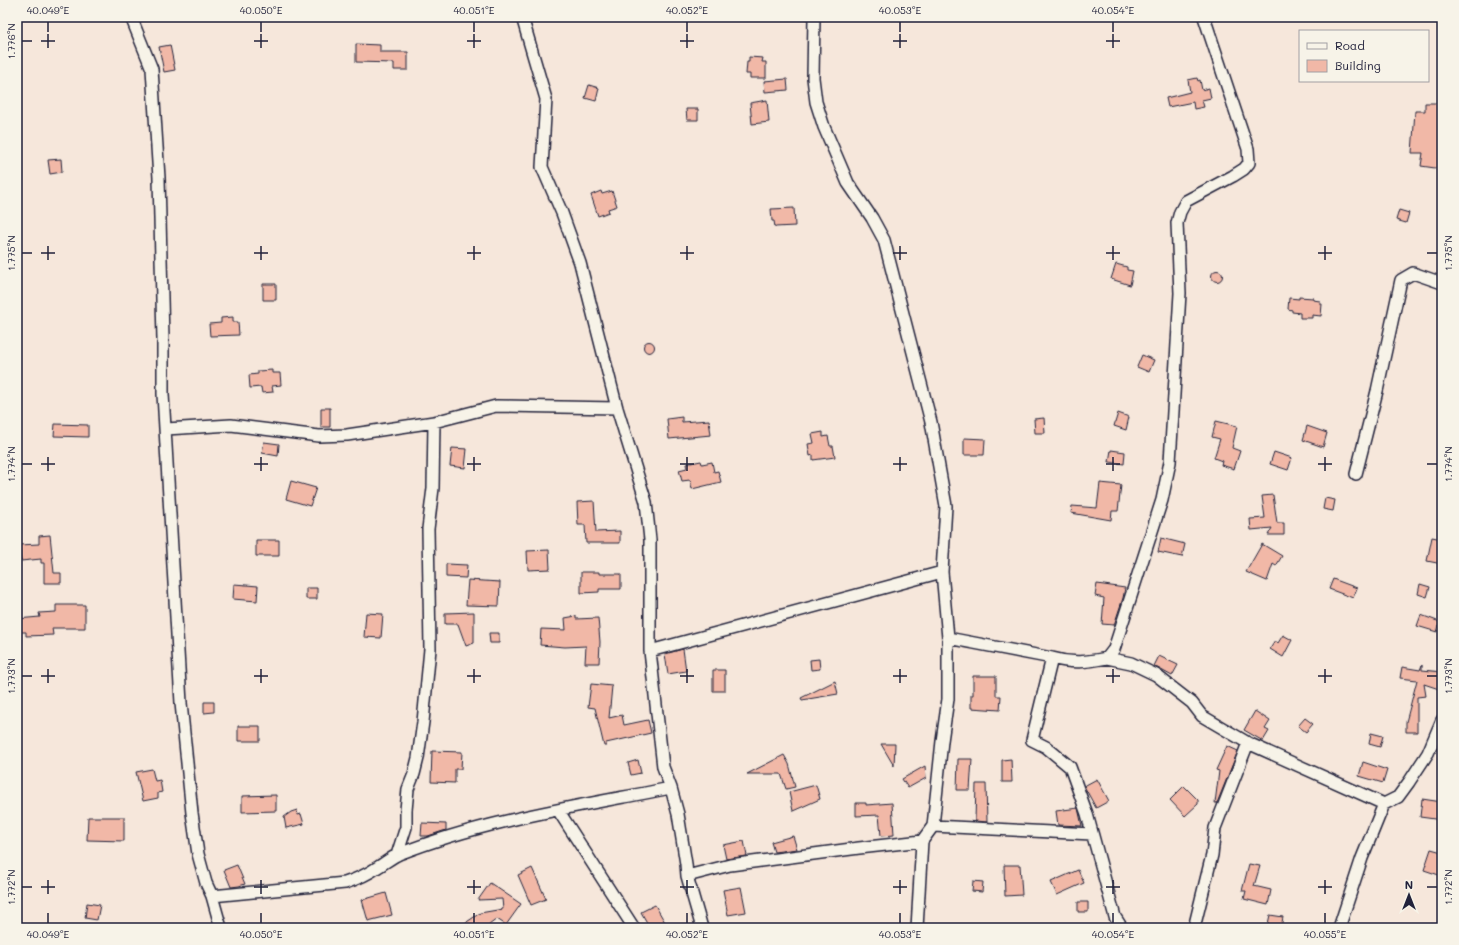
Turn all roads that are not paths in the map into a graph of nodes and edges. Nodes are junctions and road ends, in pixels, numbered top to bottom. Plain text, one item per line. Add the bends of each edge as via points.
1 (131, 17) edge
2 (522, 17) edge
3 (814, 17) edge
4 (1204, 17) edge
5 (1442, 283) edge
6 (617, 408) junction
7 (434, 422) junction
8 (166, 429) junction
9 (1356, 474) dead end
10 (942, 572) junction
11 (948, 638) junction
12 (650, 651) junction
13 (1052, 658) junction
14 (1107, 658) junction
15 (1442, 720) edge
16 (1248, 743) junction
17 (671, 788) junction
18 (1384, 804) junction
19 (558, 810) junction
20 (934, 826) junction
21 (1092, 834) junction
22 (922, 841) junction
23 (397, 855) junction
24 (687, 876) junction
25 (212, 896) junction
26 (222, 928) edge
27 (634, 928) edge
28 (702, 928) edge
29 (917, 928) edge
30 (1122, 928) edge
31 (1194, 928) edge
32 (1339, 928) edge

1 - 8 street via 152,69 159,185
2 - 6 street via 546,99 542,167 580,263
3 - 10 street via 813,78 816,102 848,183 884,240 931,422 946,506
4 - 14 street via 1248,149 1249,163 1233,176 1186,201 1180,212 1180,293 1170,462 1162,500 1114,649
5 - 9 street via 1413,273 1400,280 1377,391
6 - 7 street via 496,406
6 - 12 street via 646,502 650,548
7 - 8 street via 318,436 231,425
7 - 23 street via 434,476 428,530 430,649 418,758 408,789 406,827
8 - 25 street via 181,703 198,854
10 - 11 street
10 - 12 street
11 - 13 street
11 - 20 street via 948,699
12 - 17 street via 662,767
13 - 14 street via 1066,662
13 - 21 street via 1032,740 1046,747 1070,767
14 - 16 street via 1131,663 1156,675 1192,703 1202,716
15 - 18 street via 1428,753 1410,782 1398,797
16 - 18 street
16 - 31 street via 1215,828 1212,855
17 - 19 street
17 - 24 street
18 - 32 street via 1362,858
19 - 23 street via 470,831
19 - 27 street
20 - 21 street
20 - 22 street
21 - 30 street via 1115,917
22 - 24 street via 730,865
22 - 29 street
23 - 25 street via 345,883
24 - 28 street
25 - 26 street

